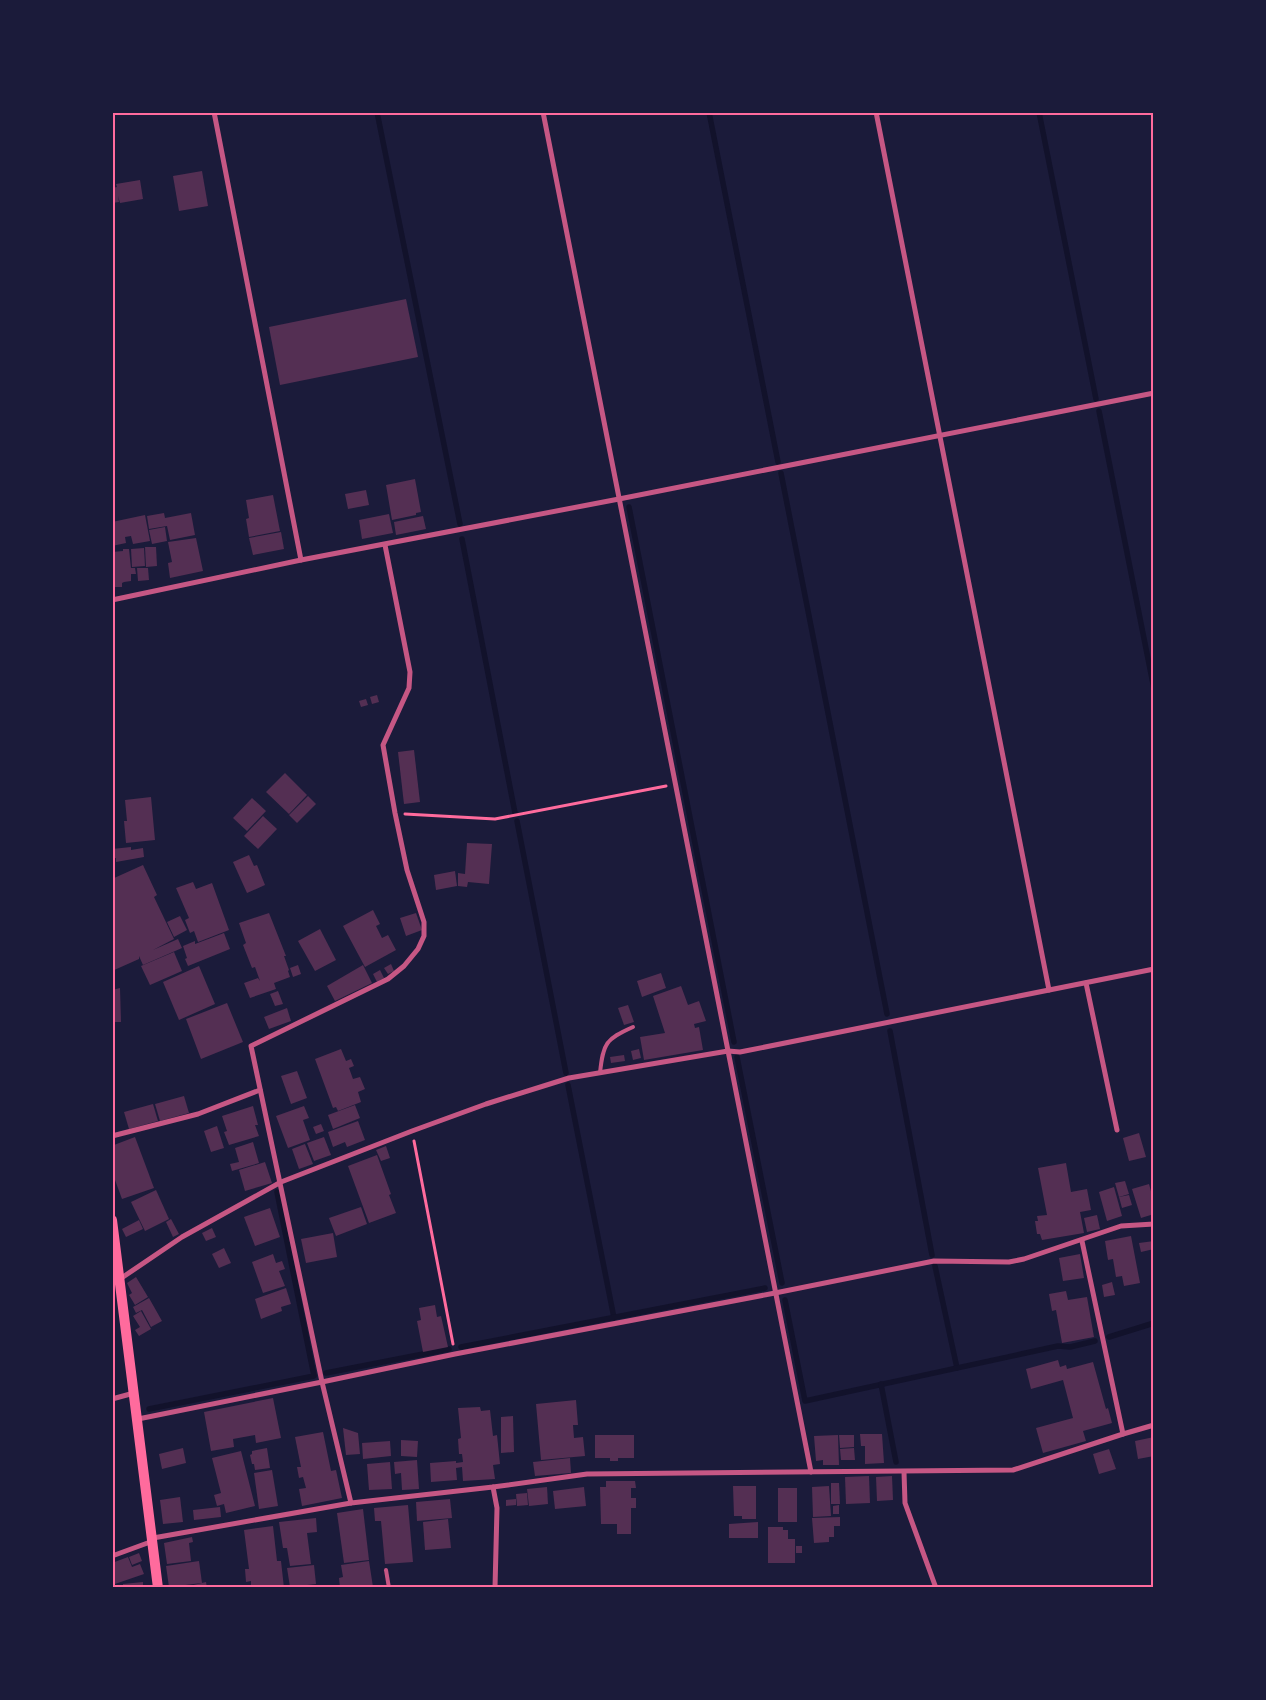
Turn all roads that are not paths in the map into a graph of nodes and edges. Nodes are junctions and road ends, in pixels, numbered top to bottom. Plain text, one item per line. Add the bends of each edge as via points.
1 (214, 112) edge
2 (543, 112) edge
3 (876, 112) edge
4 (1154, 393) edge
5 (938, 435) junction
6 (619, 500) junction
7 (385, 545) junction
8 (301, 560) junction
9 (112, 600) edge
10 (1154, 969) edge
11 (1086, 983) junction
12 (1049, 990) junction
13 (634, 1026) dead end
14 (728, 1051) junction
15 (600, 1073) junction
16 (260, 1090) junction
17 (1117, 1130) dead end
18 (112, 1136) edge
19 (281, 1182) junction
20 (112, 1220) edge
21 (1154, 1224) edge
22 (1082, 1241) junction
23 (120, 1279) junction
24 (775, 1293) junction
25 (322, 1382) junction
26 (134, 1393) junction
27 (112, 1399) edge
28 (138, 1419) junction
29 (1154, 1425) edge
30 (1123, 1434) junction
31 (810, 1472) junction
32 (904, 1472) junction
33 (493, 1487) junction
34 (351, 1502) junction
35 (153, 1540) junction
36 (112, 1556) edge
37 (386, 1570) dead end
38 (158, 1588) edge
39 (389, 1588) edge
40 (495, 1588) edge
41 (936, 1588) edge

1 - 8 street
2 - 6 street
3 - 5 street
4 - 5 street
5 - 6 street
5 - 12 street
6 - 7 street
6 - 14 street
7 - 8 street
7 - 16 street via 410,672 409,688 383,746 407,870 424,922 424,936 404,966 388,979 251,1046
8 - 9 street
10 - 11 street
11 - 12 street
11 - 17 street
12 - 14 street via 740,1052
13 - 15 lane via 608,1042 602,1055
14 - 15 street
14 - 24 street
15 - 19 street via 570,1078 486,1104
16 - 18 street via 198,1114
16 - 19 street
19 - 23 street via 182,1237
19 - 25 street
20 - 23 main road
21 - 22 street via 1121,1226
22 - 24 street via 1009,1262 934,1261
22 - 30 street
23 - 26 main road
24 - 25 street
24 - 31 street
25 - 28 street
25 - 34 street
26 - 27 street
26 - 28 main road
28 - 35 main road
29 - 30 street
30 - 32 street via 1013,1470
31 - 32 street
31 - 33 street via 587,1474
32 - 41 street via 906,1503
33 - 34 street
33 - 40 street via 497,1508
34 - 35 street
35 - 36 street
35 - 38 main road
37 - 39 lane

